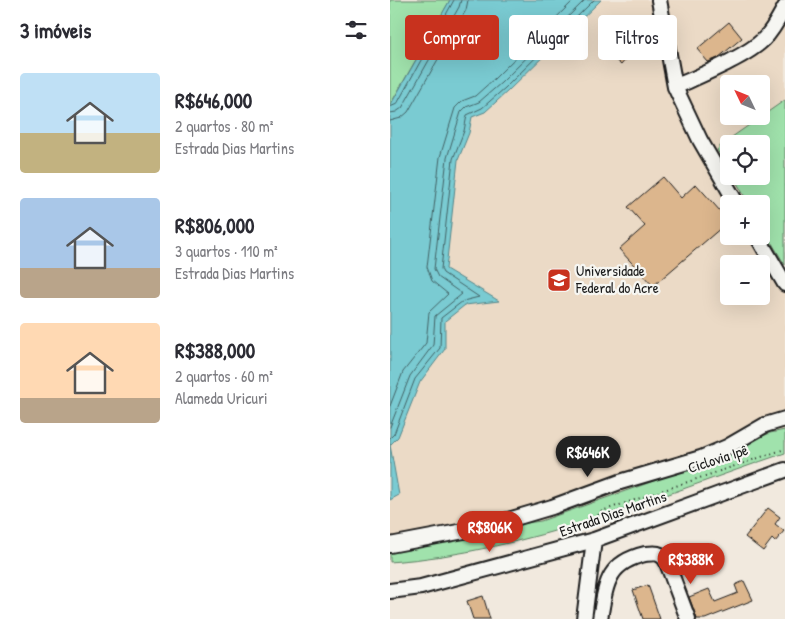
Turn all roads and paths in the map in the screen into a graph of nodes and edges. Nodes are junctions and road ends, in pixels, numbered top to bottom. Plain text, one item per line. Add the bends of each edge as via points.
1 (659, 0) edge
2 (785, 6) edge
3 (675, 87) junction
4 (732, 195) edge
5 (761, 245) edge
6 (785, 284) edge
7 (785, 419) edge
8 (785, 448) edge
9 (785, 470) edge
10 (594, 540) junction
11 (390, 545) edge
12 (390, 591) edge
13 (584, 619) edge
14 (600, 619) edge
15 (688, 619) edge

1 - 3 street
2 - 3 street via 763,40 716,68
3 - 4 street via 700,140
5 - 6 street
7 - 11 street via 765,425 701,458 620,482 552,508 485,527
8 - 10 path, Ciclovia Ipê via 599,512
9 - 10 street, Estrada Dias Martins
10 - 12 street, Estrada Dias Martins via 421,587
10 - 13 street
14 - 15 street via 606,589 616,567 634,557 654,553 663,555 666,560

